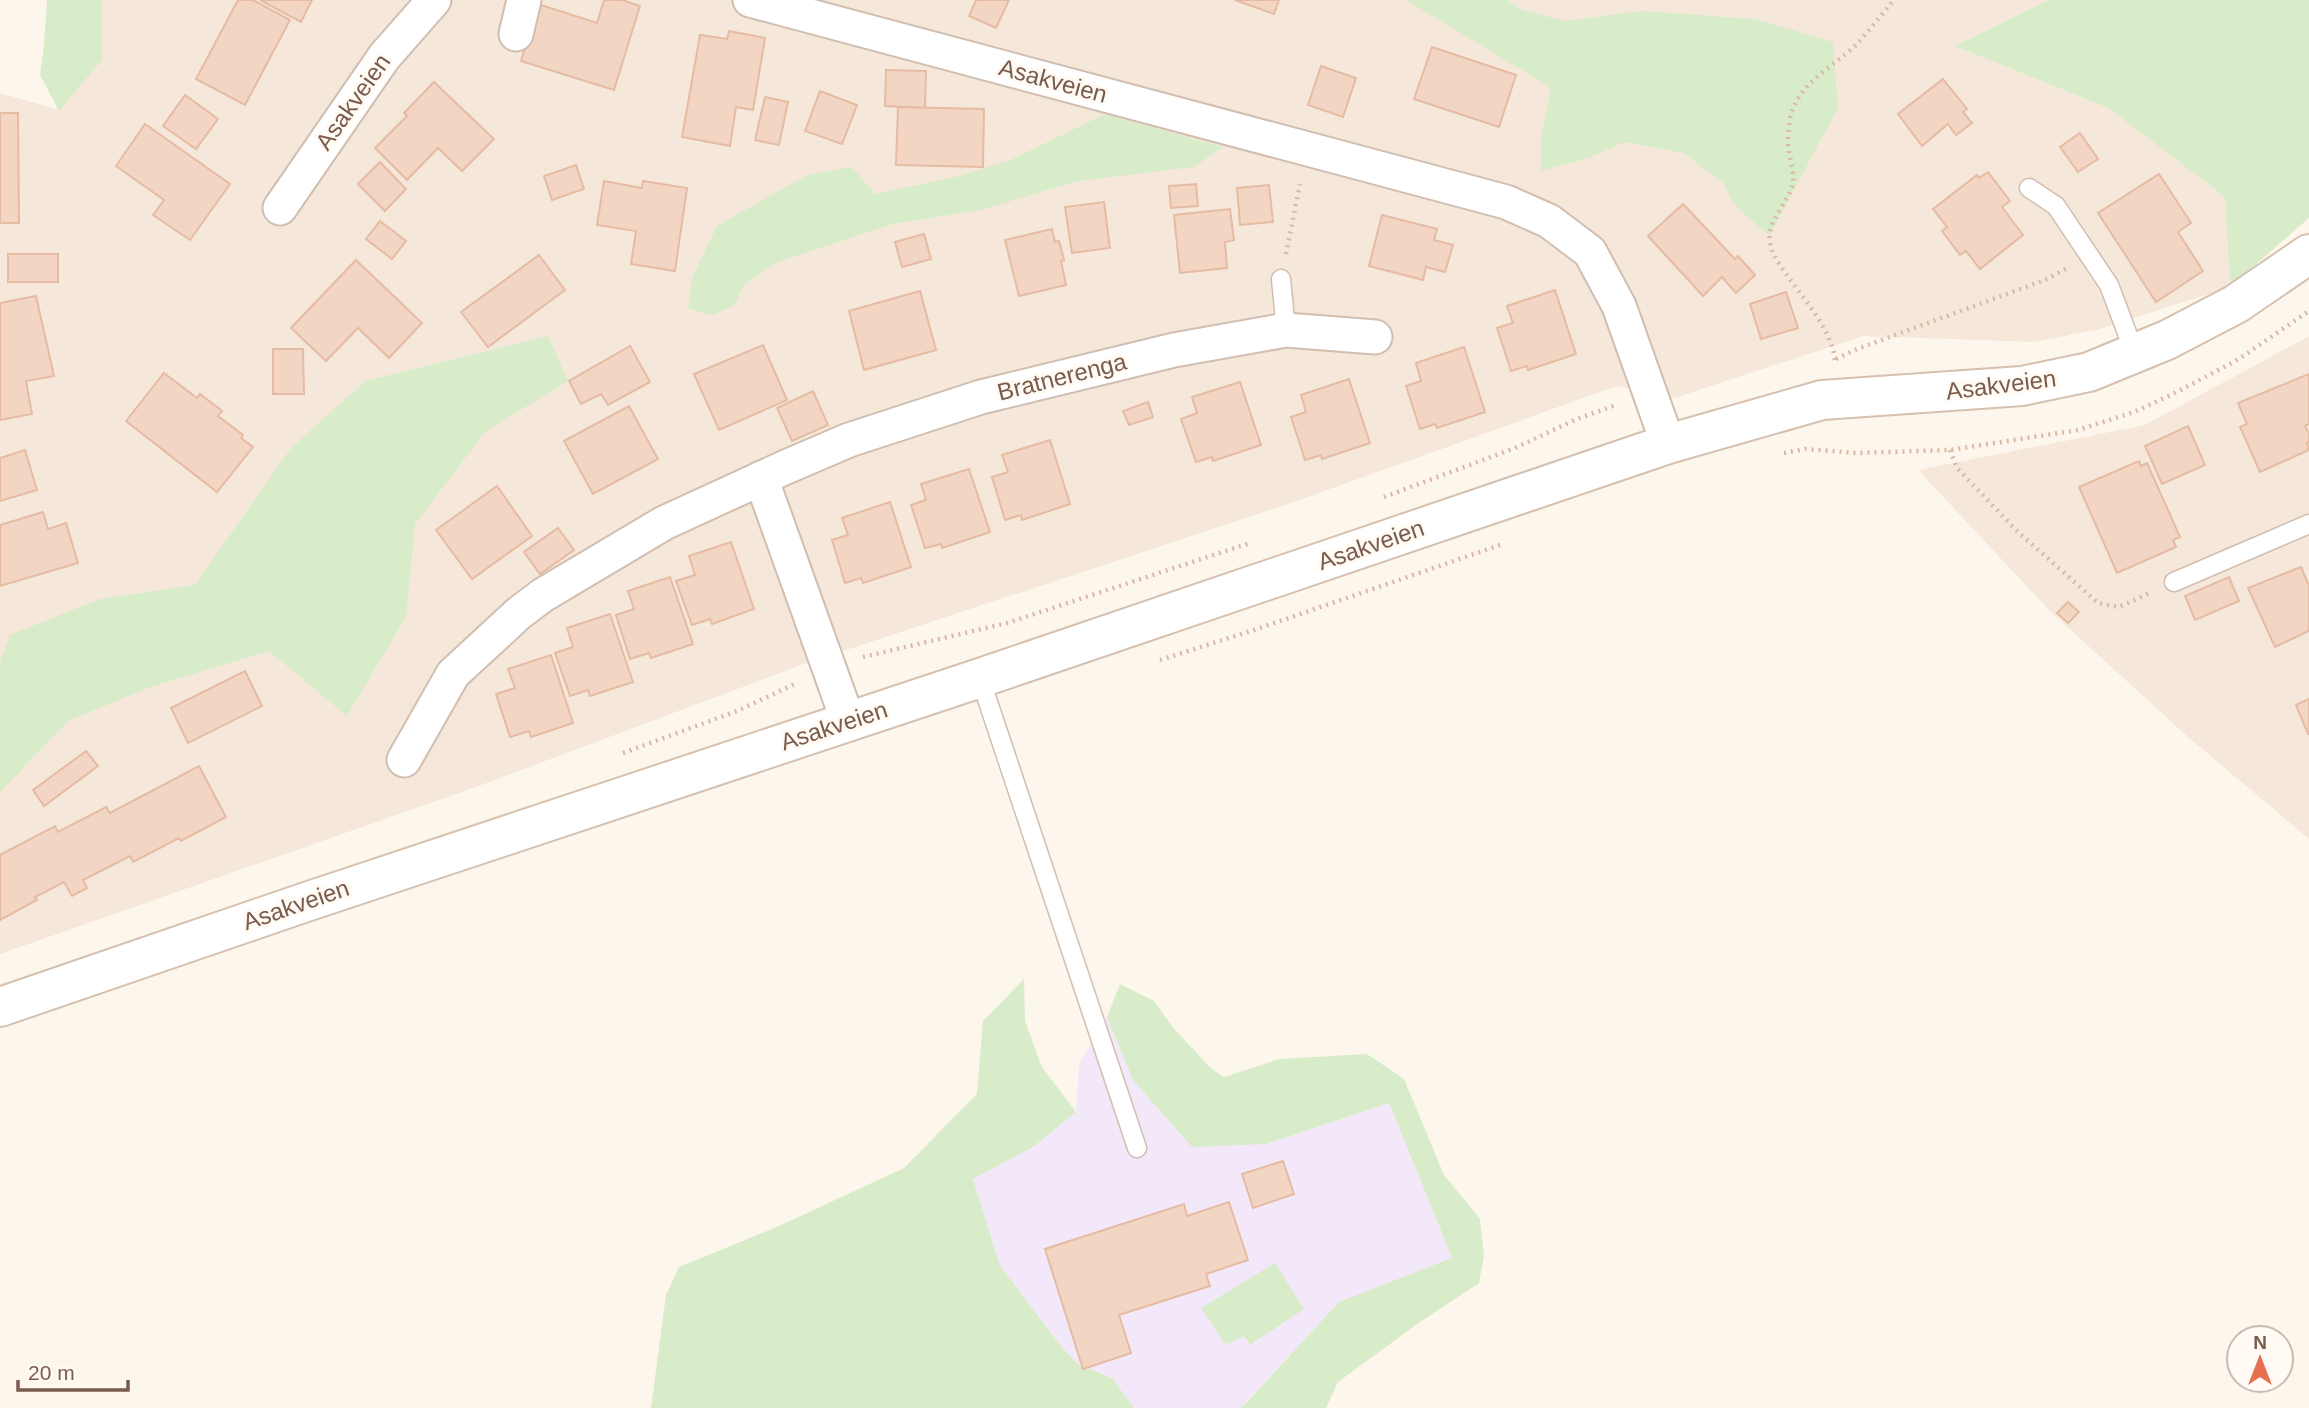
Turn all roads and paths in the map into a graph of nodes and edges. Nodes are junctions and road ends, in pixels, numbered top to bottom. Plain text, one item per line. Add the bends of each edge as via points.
1 (434, 0) edge
2 (524, 0) edge
3 (750, 0) edge
4 (1894, 0) edge
5 (516, 34) dead end
6 (1308, 149) junction
7 (2029, 188) dead end
8 (280, 208) dead end
9 (2309, 254) edge
10 (2090, 257) junction
11 (1281, 279) joint
12 (2309, 310) edge
13 (1286, 330) junction
14 (1375, 337) dead end
15 (2135, 354) junction
16 (1835, 360) junction
17 (1827, 363) dead end
18 (1626, 401) dead end
19 (1668, 444) junction
20 (1950, 450) junction
21 (1774, 455) dead end
22 (761, 478) junction
23 (1384, 497) dead end
24 (2309, 524) edge
25 (1515, 539) dead end
26 (1253, 542) dead end
27 (2174, 582) joint
28 (861, 658) dead end
29 (1155, 662) dead end
30 (980, 678) junction
31 (848, 721) junction
32 (404, 760) dead end
33 (0, 1007) edge
34 (1137, 1148) dead end

1 - 8 street, Asakveien via 384,57
2 - 5 street
3 - 6 street, Asakveien via 966,47
4 - 16 path via 1857,44 1801,93 1791,116 1792,186 1768,239 1834,348
6 - 11 path
6 - 19 street, Asakveien via 1506,202 1549,221 1590,252 1619,306
7 - 10 lane via 2056,206
9 - 15 main road, Asakveien via 2236,304
10 - 15 lane via 2109,285
10 - 16 path via 2045,280
11 - 13 lane
12 - 20 path via 2239,359 2134,412 2078,430
13 - 14 street, Bratnerenga
13 - 22 street, Bratnerenga via 1005,389 849,440
15 - 19 main road, Asakveien via 2089,372 2022,386 1822,400
16 - 17 path
18 - 23 path
19 - 30 main road, Asakveien
20 - 21 path via 1857,453 1805,449
20 - 27 path via 1957,468 2017,531 2098,603 2119,607
22 - 31 street
22 - 32 street, Bratnerenga via 664,523 519,613 453,674
24 - 27 lane
25 - 29 path
26 - 28 path via 1007,623
30 - 31 main road, Asakveien
30 - 34 lane
31 - 33 main road, Asakveien

